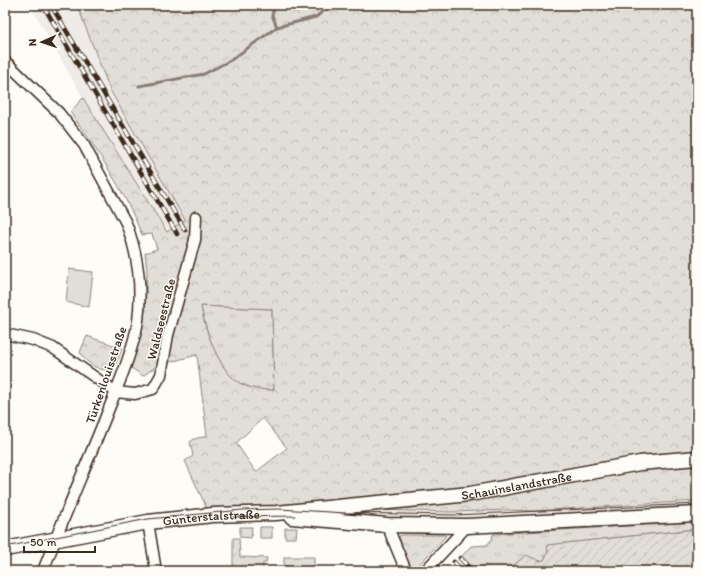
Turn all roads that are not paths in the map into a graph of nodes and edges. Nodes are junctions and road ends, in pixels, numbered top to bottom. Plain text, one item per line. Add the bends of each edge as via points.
1 (5, 61) edge
2 (196, 217) dead end
3 (5, 334) edge
4 (116, 392) junction
5 (697, 458) edge
6 (334, 507) joint
7 (276, 513) junction
8 (697, 514) edge
9 (148, 522) junction
10 (387, 524) junction
11 (467, 526) junction
12 (55, 541) junction
13 (5, 549) edge
14 (43, 571) edge
15 (156, 571) edge
16 (406, 571) edge
17 (425, 571) edge

1 - 4 street, Türkenlouisstraße via 58,113 84,146 120,209 132,236 138,269 138,322
2 - 4 street, Waldseestraße via 195,240 168,335 158,383 144,393
3 - 4 street via 33,340 53,348
4 - 12 street, Türkenlouisstraße
5 - 6 main road, Schauinslandstraße via 640,463 470,494
6 - 7 main road, Günterstalstraße
7 - 9 main road, Günterstalstraße via 213,515
7 - 10 main road, Günterstalstraße
8 - 11 main road
9 - 12 main road, Günterstalstraße
9 - 15 street
10 - 11 main road, Günterstalstraße
10 - 16 street
11 - 17 street
12 - 13 main road, Günterstalstraße
12 - 14 street, Türkenlouisstraße

